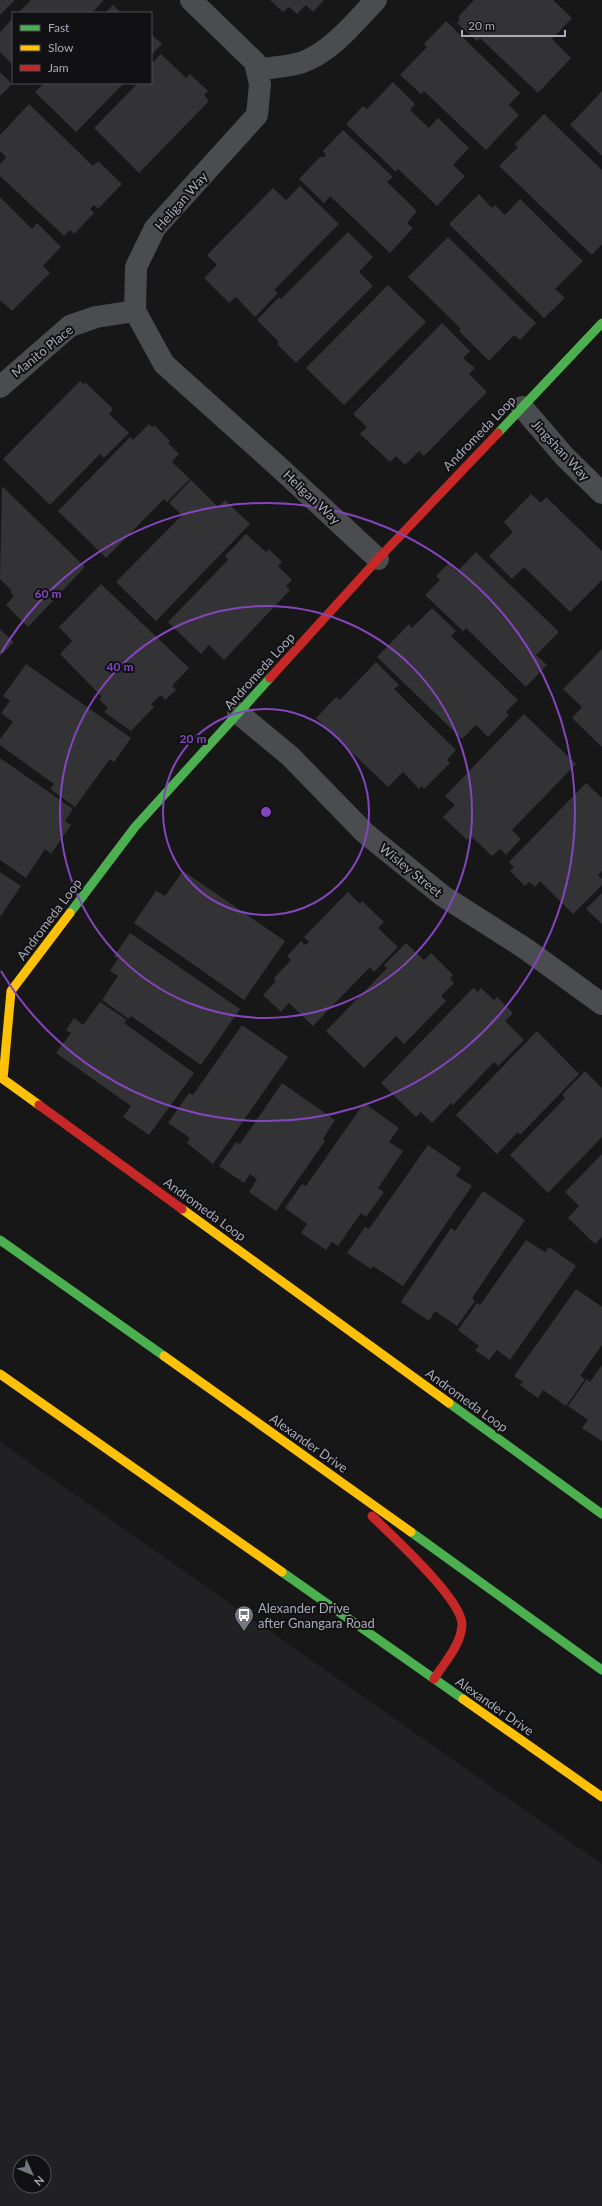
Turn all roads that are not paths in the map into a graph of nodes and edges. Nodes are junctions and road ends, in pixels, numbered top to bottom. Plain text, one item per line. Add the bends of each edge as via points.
1 (191, 0) edge
2 (376, 0) edge
3 (257, 70) junction
4 (135, 311) junction
5 (602, 323) edge
6 (0, 387) edge
7 (522, 407) junction
8 (602, 493) edge
9 (378, 559) junction
10 (238, 713) junction
11 (602, 1004) edge
12 (0, 1240) edge
13 (0, 1374) edge
14 (332, 1475) junction
15 (602, 1514) edge
16 (602, 1670) edge
17 (434, 1680) junction
18 (602, 1797) edge

1 - 3 street, Heligan Way via 255,62
2 - 3 street via 344,34 317,55 303,62
3 - 4 street, Heligan Way via 260,84 257,115 155,228 136,267
4 - 6 street, Manito Place via 96,317 70,326
4 - 9 street, Heligan Way via 164,364
5 - 7 main road, Andromeda Loop
7 - 8 street, Jingshan Way via 565,457
7 - 9 main road, Andromeda Loop
9 - 10 main road, Andromeda Loop
10 - 11 street, Wisley Street via 290,756 365,833 443,896 526,949
10 - 15 main road, Andromeda Loop via 135,827 11,991 4,1079
12 - 14 main road, Alexander Drive
13 - 17 main road, Alexander Drive
14 - 16 main road, Alexander Drive
14 - 17 main road via 450,1596 462,1622 456,1645
17 - 18 main road, Alexander Drive

